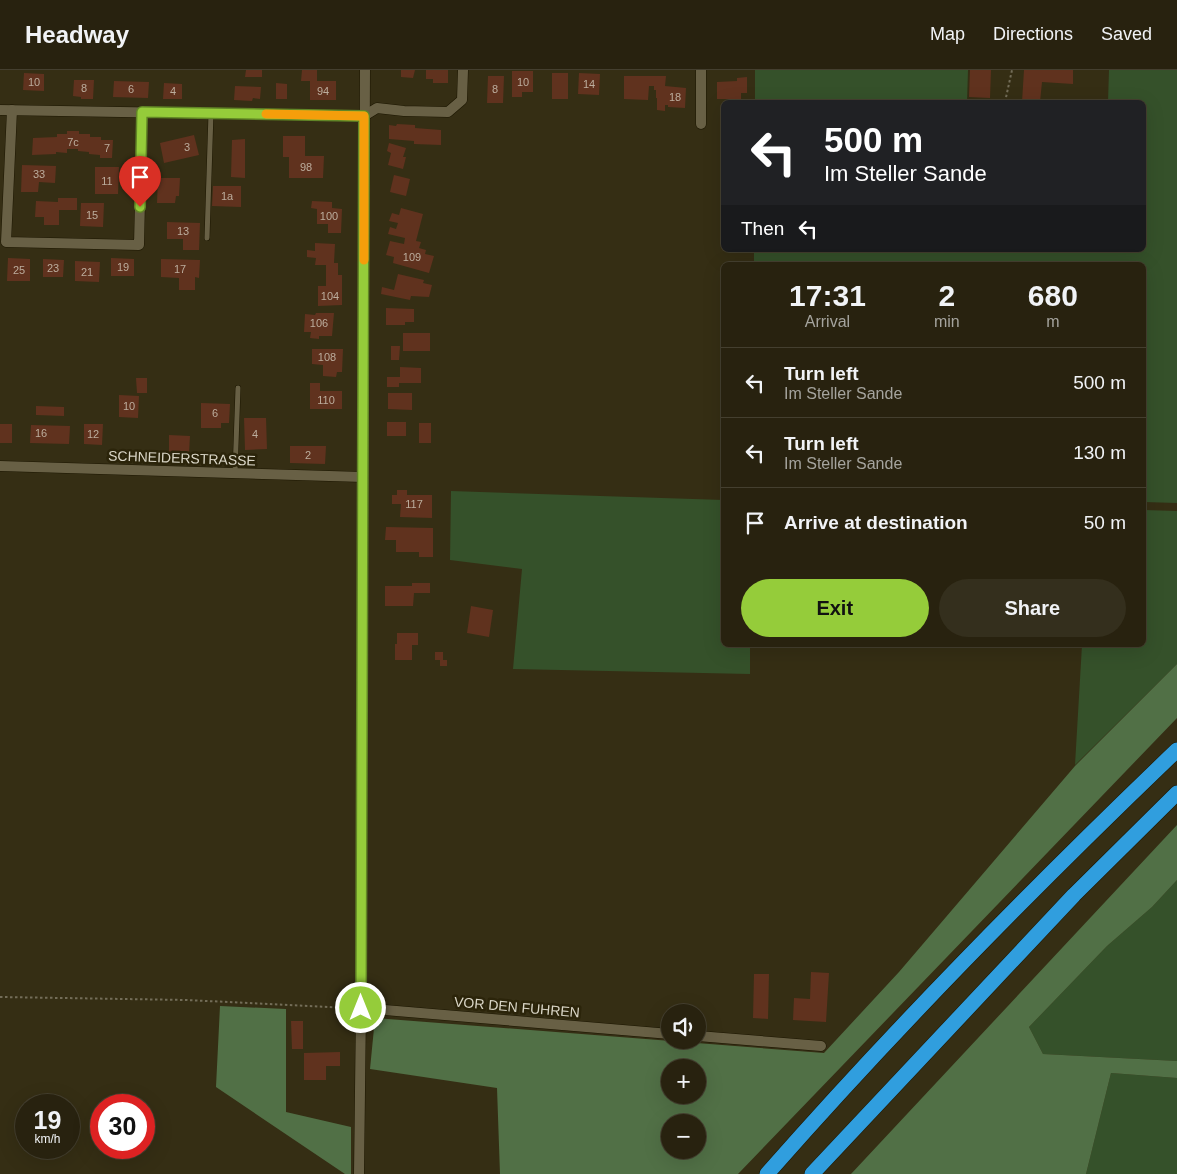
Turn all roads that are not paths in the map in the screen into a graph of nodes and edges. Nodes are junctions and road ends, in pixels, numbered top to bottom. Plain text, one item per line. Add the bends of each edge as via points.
1 (365, 70) edge
2 (463, 70) edge
3 (701, 70) edge
4 (0, 110) edge
5 (12, 110) junction
6 (142, 112) junction
7 (211, 113) junction
8 (364, 116) junction
9 (701, 124) dead end
10 (207, 238) dead end
11 (238, 388) dead end
12 (0, 466) edge
13 (236, 473) junction
14 (363, 477) junction
15 (1177, 750) edge
16 (1177, 794) edge
17 (361, 1008) junction
18 (661, 1033) edge
19 (706, 1037) edge
20 (821, 1046) dead end
21 (359, 1174) edge
22 (767, 1174) edge
23 (812, 1174) edge

1 - 8 street
2 - 8 street via 462,100 448,112 376,108
3 - 9 street
4 - 5 street
5 - 6 street
5 - 6 street via 6,242 139,245
6 - 7 street
7 - 8 street
7 - 10 lane
8 - 14 street
11 - 13 lane
12 - 13 street, SCHNEIDERSTRASSE
13 - 14 street, SCHNEIDERSTRASSE
14 - 17 street
15 - 22 highway via 979,946
16 - 23 highway via 1074,895
17 - 18 street, VOR DEN FUHREN
17 - 21 street
19 - 20 street

